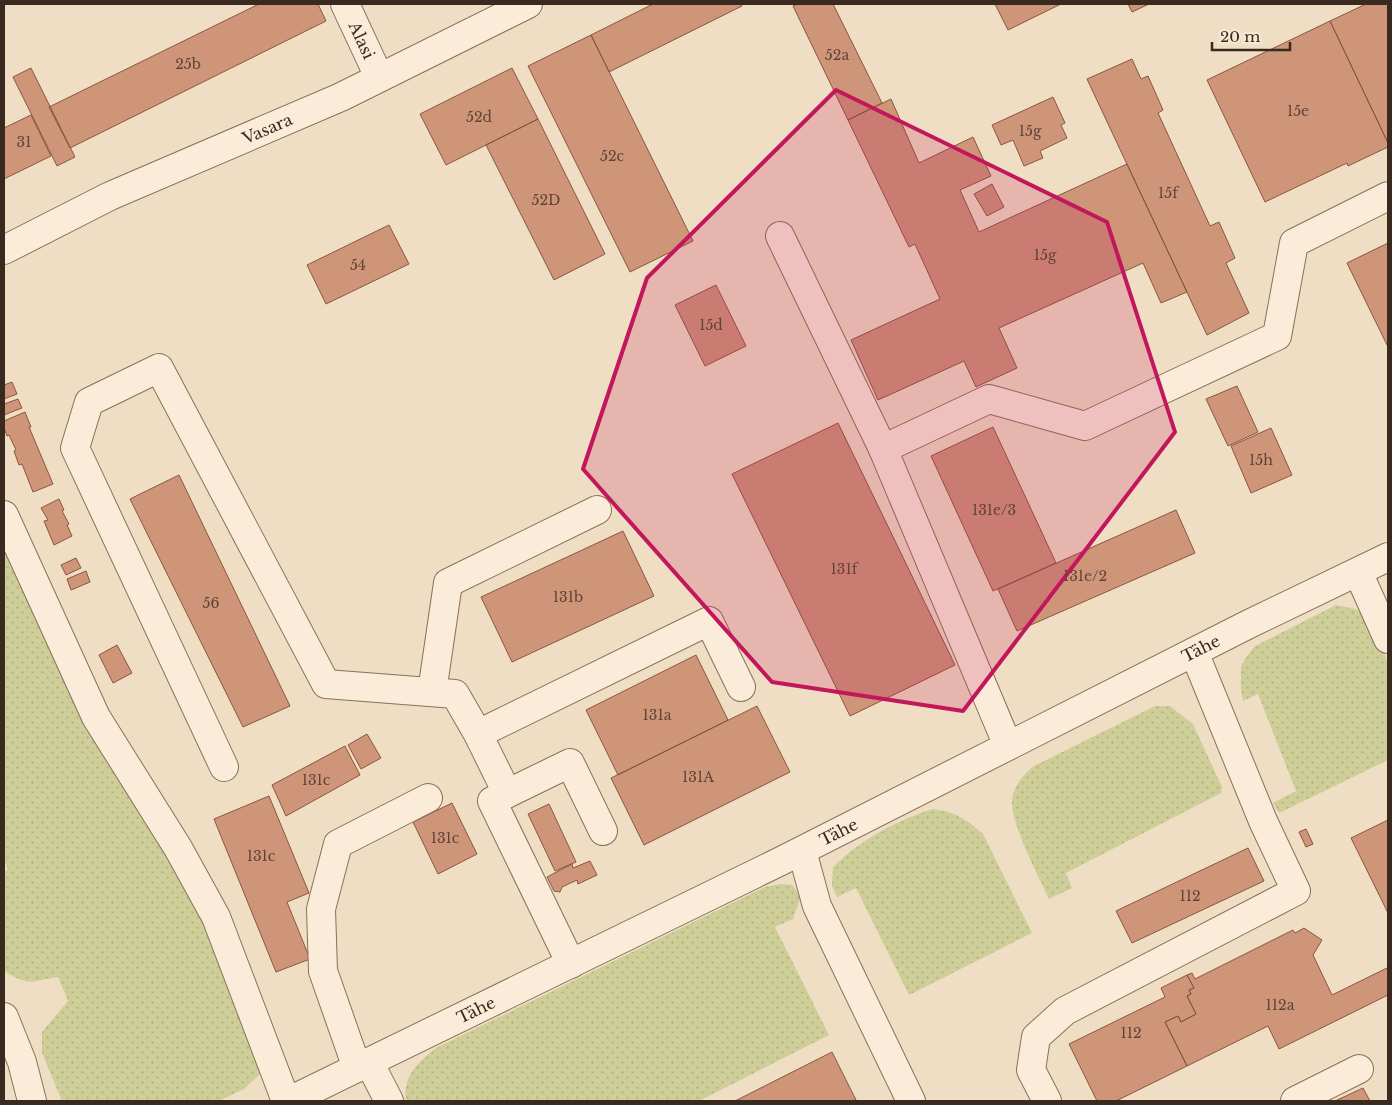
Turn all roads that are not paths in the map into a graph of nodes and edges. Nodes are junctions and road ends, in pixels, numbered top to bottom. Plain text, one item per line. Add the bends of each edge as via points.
1 (345, 4) edge
2 (528, 4) edge
3 (379, 77) junction
4 (1388, 196) edge
5 (780, 236) dead end
6 (4, 250) edge
7 (883, 448) junction
8 (597, 510) dead end
9 (4, 515) edge
10 (1388, 557) edge
11 (1358, 572) junction
12 (1388, 639) edge
13 (1194, 652) junction
14 (741, 687) dead end
15 (432, 692) junction
16 (478, 734) junction
17 (1008, 746) junction
18 (224, 767) dead end
19 (507, 794) junction
20 (428, 798) dead end
21 (603, 831) dead end
22 (802, 851) junction
23 (571, 964) junction
24 (4, 1017) edge
25 (22, 1062) junction
26 (363, 1065) junction
27 (1359, 1069) dead end
28 (32, 1101) edge
29 (49, 1101) edge
30 (287, 1101) edge
31 (389, 1101) edge
32 (910, 1101) edge
33 (1047, 1101) edge
34 (1295, 1101) edge

1 - 3 street, Alasi
2 - 3 street, Vasara
3 - 6 street, Vasara via 341,97 110,196
4 - 7 street via 1294,243 1277,336 1085,426 989,398
5 - 7 street
7 - 17 street
8 - 15 street via 448,583
9 - 30 street via 96,717 178,848 216,917
10 - 11 street, Tähe
11 - 12 street
11 - 13 street, Tähe
13 - 17 street, Tähe
13 - 33 street via 1263,821 1296,891 1064,1010 1036,1037 1031,1070
14 - 16 street via 709,621
15 - 16 street via 455,694
15 - 18 street via 326,684 159,368 88,402 75,448
16 - 19 street
17 - 22 street, Tähe
19 - 21 street via 570,763
19 - 23 street via 492,801
20 - 26 street via 338,844 321,909 323,971
22 - 23 street, Tähe
22 - 32 street via 817,906
23 - 26 street, Tähe
24 - 25 street
25 - 28 street
25 - 29 street
26 - 30 street, Tähe
26 - 31 street
27 - 34 street

